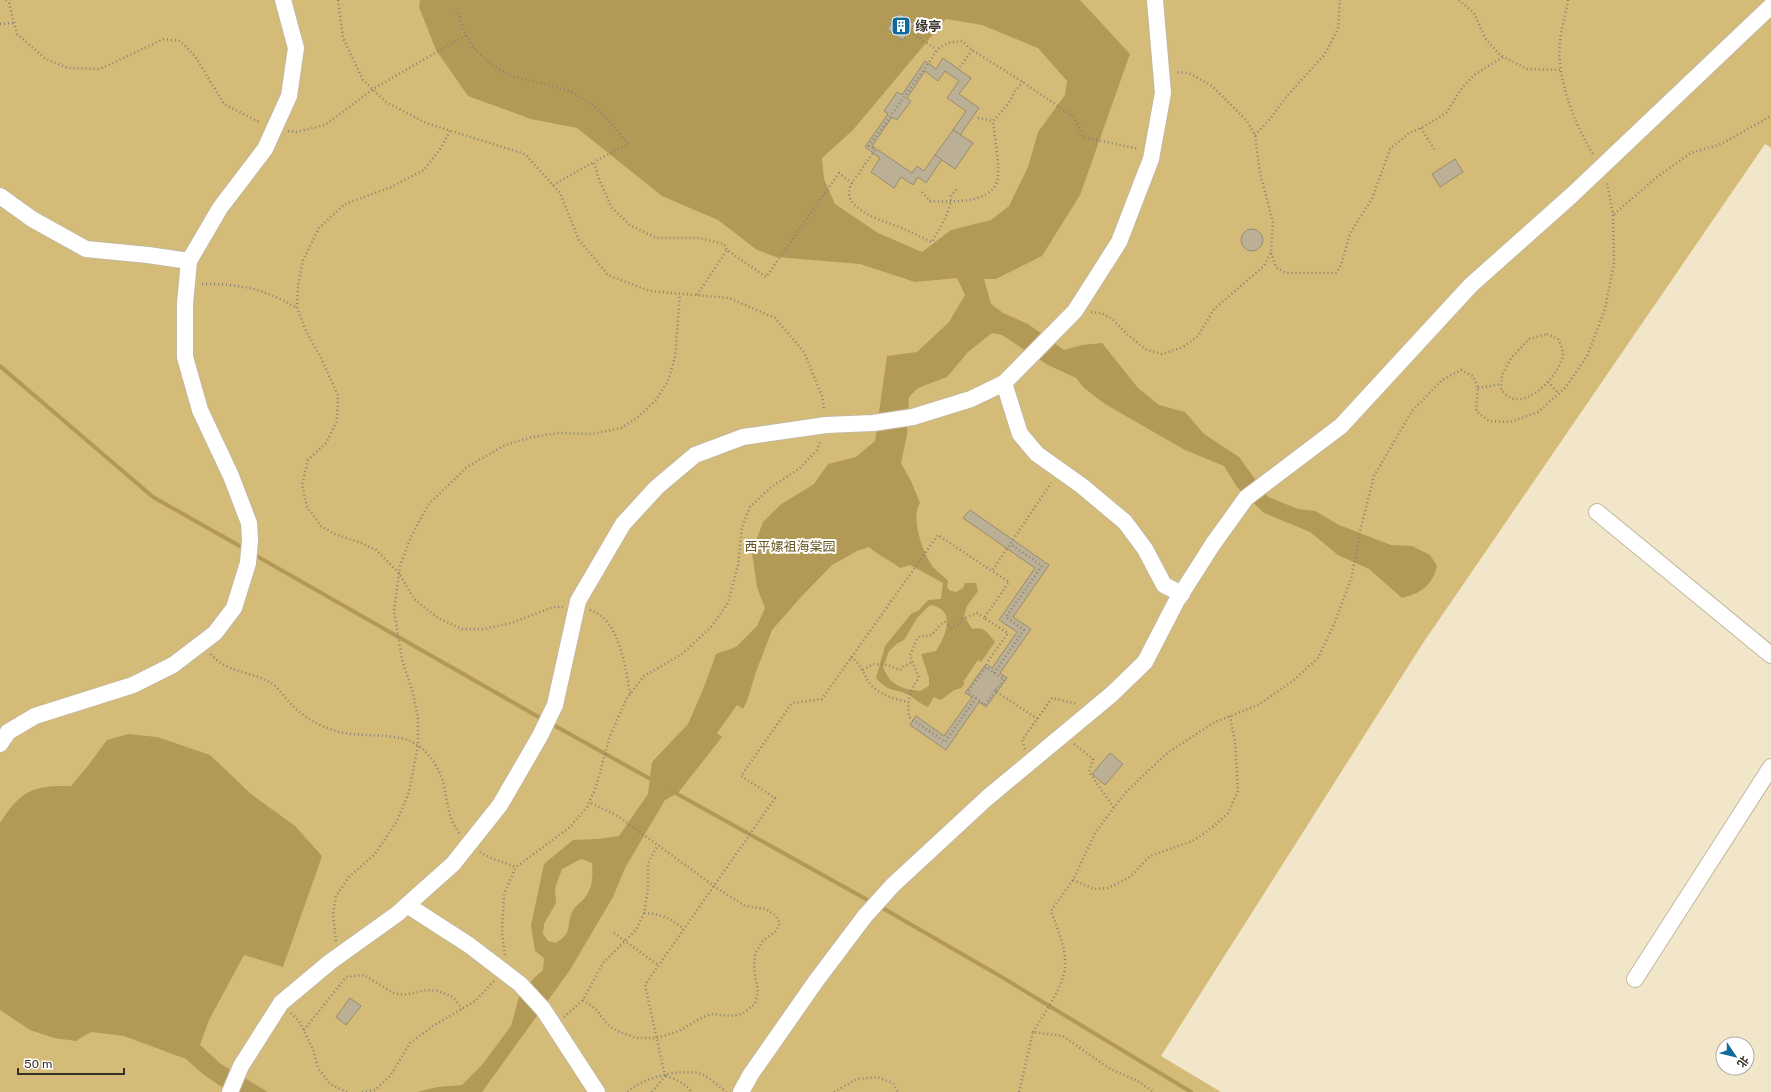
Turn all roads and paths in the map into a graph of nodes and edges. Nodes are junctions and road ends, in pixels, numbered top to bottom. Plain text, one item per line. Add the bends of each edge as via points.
1 (6, 0) edge
2 (282, 0) edge
3 (338, 0) edge
4 (1155, 0) edge
5 (1340, 0) edge
6 (1459, 0) edge
7 (1568, 0) edge
8 (10, 2) edge
9 (1771, 6) edge
10 (457, 9) dead end
11 (14, 23) junction
12 (0, 24) edge
13 (900, 25) dead end
14 (466, 35) junction
15 (936, 50) junction
16 (972, 50) junction
17 (1504, 57) junction
18 (960, 68) dead end
19 (1561, 70) junction
20 (1161, 71) junction
21 (1023, 82) junction
22 (374, 89) junction
23 (1771, 116) edge
24 (978, 118) dead end
25 (993, 120) junction
26 (1421, 128) junction
27 (274, 129) junction
28 (450, 131) junction
29 (1255, 135) junction
30 (1434, 149) dead end
31 (1152, 151) junction
32 (594, 162) junction
33 (1601, 167) junction
34 (852, 183) junction
35 (553, 185) junction
36 (958, 188) dead end
37 (922, 192) dead end
38 (0, 196) edge
39 (951, 202) junction
40 (1614, 215) junction
41 (727, 250) junction
42 (1271, 252) junction
43 (189, 262) junction
44 (187, 284) junction
45 (680, 294) junction
46 (697, 295) junction
47 (297, 308) junction
48 (1075, 311) junction
49 (1548, 382) junction
50 (1004, 383) junction
51 (1502, 384) junction
52 (1478, 388) junction
53 (1558, 394) junction
54 (826, 425) junction
55 (1060, 470) junction
56 (1597, 512) dead end
57 (1010, 544) junction
58 (992, 571) junction
59 (399, 573) junction
60 (1182, 594) junction
61 (577, 607) junction
62 (984, 618) junction
63 (202, 643) junction
64 (1771, 655) edge
65 (851, 657) junction
66 (988, 661) dead end
67 (912, 662) junction
68 (863, 670) junction
69 (994, 673) junction
70 (995, 691) junction
71 (630, 694) junction
72 (976, 698) junction
73 (908, 702) junction
74 (1096, 708) junction
75 (1230, 716) junction
76 (1038, 719) junction
77 (1063, 735) junction
78 (0, 744) edge
79 (418, 745) junction
80 (1028, 764) junction
81 (1771, 767) edge
82 (589, 802) junction
83 (1114, 808) junction
84 (469, 844) junction
85 (658, 845) junction
86 (516, 867) junction
87 (1074, 880) junction
88 (714, 886) junction
89 (407, 905) junction
90 (644, 913) junction
91 (684, 929) junction
92 (614, 933) dead end
93 (626, 941) junction
94 (339, 956) junction
95 (658, 965) junction
96 (504, 971) junction
97 (1635, 979) dead end
98 (583, 1000) junction
99 (281, 1003) junction
100 (462, 1009) junction
101 (554, 1025) junction
102 (304, 1030) junction
103 (1033, 1032) junction
104 (657, 1038) junction
105 (665, 1076) junction
106 (230, 1092) edge
107 (347, 1092) edge
108 (362, 1092) edge
109 (597, 1092) edge
110 (628, 1092) edge
111 (652, 1092) edge
112 (691, 1092) edge
113 (727, 1092) edge
114 (741, 1092) edge
115 (834, 1092) edge
116 (898, 1092) edge
117 (1019, 1092) edge
118 (1154, 1092) edge

1 - 8 path
2 - 27 street via 296,48 289,96
3 - 22 path via 343,38 363,80
4 - 20 street
5 - 29 path via 1338,29 1325,54
6 - 17 path via 1474,13 1485,38
7 - 19 path via 1560,43
8 - 11 path
9 - 33 street
10 - 14 path
11 - 12 path
11 - 27 path via 17,34 46,59 68,68 100,69 164,39 180,41 195,56 224,104
13 - 15 path
14 - 22 path
14 - 32 path via 481,57 499,69 518,78 561,88 580,96 598,109 628,144
15 - 16 path via 950,42 962,41
15 - 34 path via 869,146 875,150
16 - 18 path
16 - 21 path
17 - 19 path via 1527,69
17 - 26 path via 1474,75 1446,113
19 - 33 path via 1569,102 1583,138
20 - 29 path via 1189,73 1212,86 1247,121
20 - 31 street via 1163,94
21 - 25 path via 1009,103
21 - 31 path via 1074,117 1083,137
22 - 27 path via 325,125 296,132
22 - 28 path via 386,102 426,123
23 - 40 path via 1721,144 1691,153 1657,177
24 - 25 path
25 - 39 path via 998,164 997,182 987,194 970,200
26 - 30 path
26 - 42 path via 1409,133 1390,149 1372,199 1350,233 1341,265 1336,273 1286,273 1276,267
27 - 43 street via 265,149 220,208
28 - 35 path via 525,154
28 - 47 path via 424,170 390,187 345,204 319,228 303,260
29 - 42 path via 1260,173 1273,222
31 - 48 street via 1119,242
32 - 35 path
32 - 41 path via 612,208 630,225 656,238 699,238 724,244
33 - 40 path
33 - 60 street via 1471,284 1341,426 1246,498
34 - 39 path via 850,198 860,210 932,242
34 - 41 path via 839,173 766,277
35 - 45 path via 560,193 579,240 608,275 650,291
36 - 39 path via 951,196
37 - 39 path via 930,201
38 - 43 street via 32,219 86,249
40 - 53 path via 1614,263 1605,309 1586,356 1566,387
41 - 46 path
42 - 48 path via 1264,266 1214,309 1198,336 1183,347 1162,354 1145,349 1112,319 1100,313
43 - 44 street
44 - 47 path via 229,284 247,287 276,296
44 - 63 street via 185,357 200,410 231,476 249,523 250,540 248,563 234,608 215,633
45 - 46 path
45 - 59 path via 675,357 668,381 656,400 637,418 621,428 592,434 559,433 532,437 505,445 467,467 428,505 411,537
46 - 54 path via 729,298 775,318 804,352 822,396
47 - 59 path via 338,395 337,421 326,443 308,460 302,485 307,507 321,526 376,550
48 - 50 street
49 - 51 path via 1525,397 1512,398 1501,390
49 - 51 path via 1558,371 1563,353 1558,339 1547,334 1529,339 1511,358 1502,375
49 - 53 path
50 - 54 street via 971,399 912,417 872,423
50 - 55 street via 1020,434 1037,454
51 - 52 path
52 - 53 path via 1476,412 1489,421 1510,422 1538,412
52 - 75 path via 1473,376 1461,370 1442,380 1412,411 1374,476 1354,568 1335,622 1318,658 1294,680 1258,705
54 - 61 street via 743,436 695,455 657,487 623,524 578,601
54 - 71 path via 817,450 800,468 770,488 750,507 742,526 738,565 728,603 711,627 682,654 644,676
55 - 57 path
55 - 60 street via 1125,522 1145,549 1164,584
56 - 64 street
57 - 58 path
57 - 69 path via 1042,566 1006,617 1024,630
58 - 62 path via 1009,582
58 - 65 path via 938,535
59 - 61 path via 414,599 438,618 462,628 483,629 511,623 553,607
59 - 79 path via 394,611 401,655 418,719
60 - 74 street via 1146,662
61 - 71 path via 594,611 608,624 620,645
61 - 84 street via 555,705 500,805
62 - 66 path via 1008,633
62 - 67 path via 977,613 965,616 960,624 951,628 945,622 932,635 918,637 910,655
63 - 78 street via 173,665 133,685 35,716 8,732
63 - 79 path via 213,657 228,668 271,683 291,705 310,720 336,731 405,739
65 - 68 path
65 - 88 path via 822,698 792,703 741,776 775,798
67 - 68 path via 900,670 888,665 873,664
67 - 73 path via 919,678 912,687
68 - 73 path via 871,685 891,698
69 - 70 path via 1004,679
69 - 72 path via 986,667 968,692
70 - 72 path via 986,705
70 - 76 path
71 - 82 path via 610,736 602,769
72 - 73 path via 945,742 909,717
74 - 76 path via 1052,698
74 - 77 street
75 - 83 path via 1213,723 1166,754 1125,793
75 - 87 path via 1235,742 1238,791 1228,813 1195,840 1150,856 1130,878 1108,888 1094,889
76 - 80 path via 1022,740
77 - 80 street
77 - 83 path via 1093,759 1089,772
79 - 84 path via 432,759 444,784 448,811 454,826
79 - 94 path via 409,792 397,821 375,854 349,877 336,896 333,915
80 - 114 street via 987,798 893,885 865,916 812,987
81 - 97 street
82 - 85 path via 623,820
82 - 86 path via 570,827
83 - 87 path via 1095,833
84 - 86 path via 491,858
84 - 89 street via 453,864
85 - 88 path
85 - 90 path via 648,863 648,889
86 - 96 path via 504,894
87 - 103 path via 1051,911 1063,946 1065,968 1058,989
88 - 91 path
88 - 104 path via 745,906 766,909 775,915 780,923 755,954 754,969 758,992 755,1004 742,1014 711,1014 679,1031
89 - 94 street
89 - 96 street
90 - 91 path via 668,917
90 - 93 path via 636,930
91 - 95 path
92 - 93 path
93 - 95 path
93 - 98 path via 603,963
94 - 99 street
95 - 104 path via 645,985
96 - 100 path via 475,1001
96 - 101 street via 544,1009
98 - 101 path
98 - 104 path via 596,1009 607,1024 617,1031 637,1038
99 - 102 path via 299,1021
99 - 106 street via 241,1066
100 - 102 path via 453,997 438,991 427,990 403,995 393,993 364,975 346,977
100 - 108 path via 410,1043 390,1076 375,1090
101 - 109 street
102 - 107 path via 318,1068 330,1084
103 - 117 path
103 - 118 path via 1063,1036 1110,1069 1136,1080
104 - 105 path
105 - 110 path via 647,1079
105 - 111 path
105 - 112 path via 688,1087
105 - 113 path via 674,1073 699,1073
115 - 116 path via 857,1079 877,1077 893,1083

